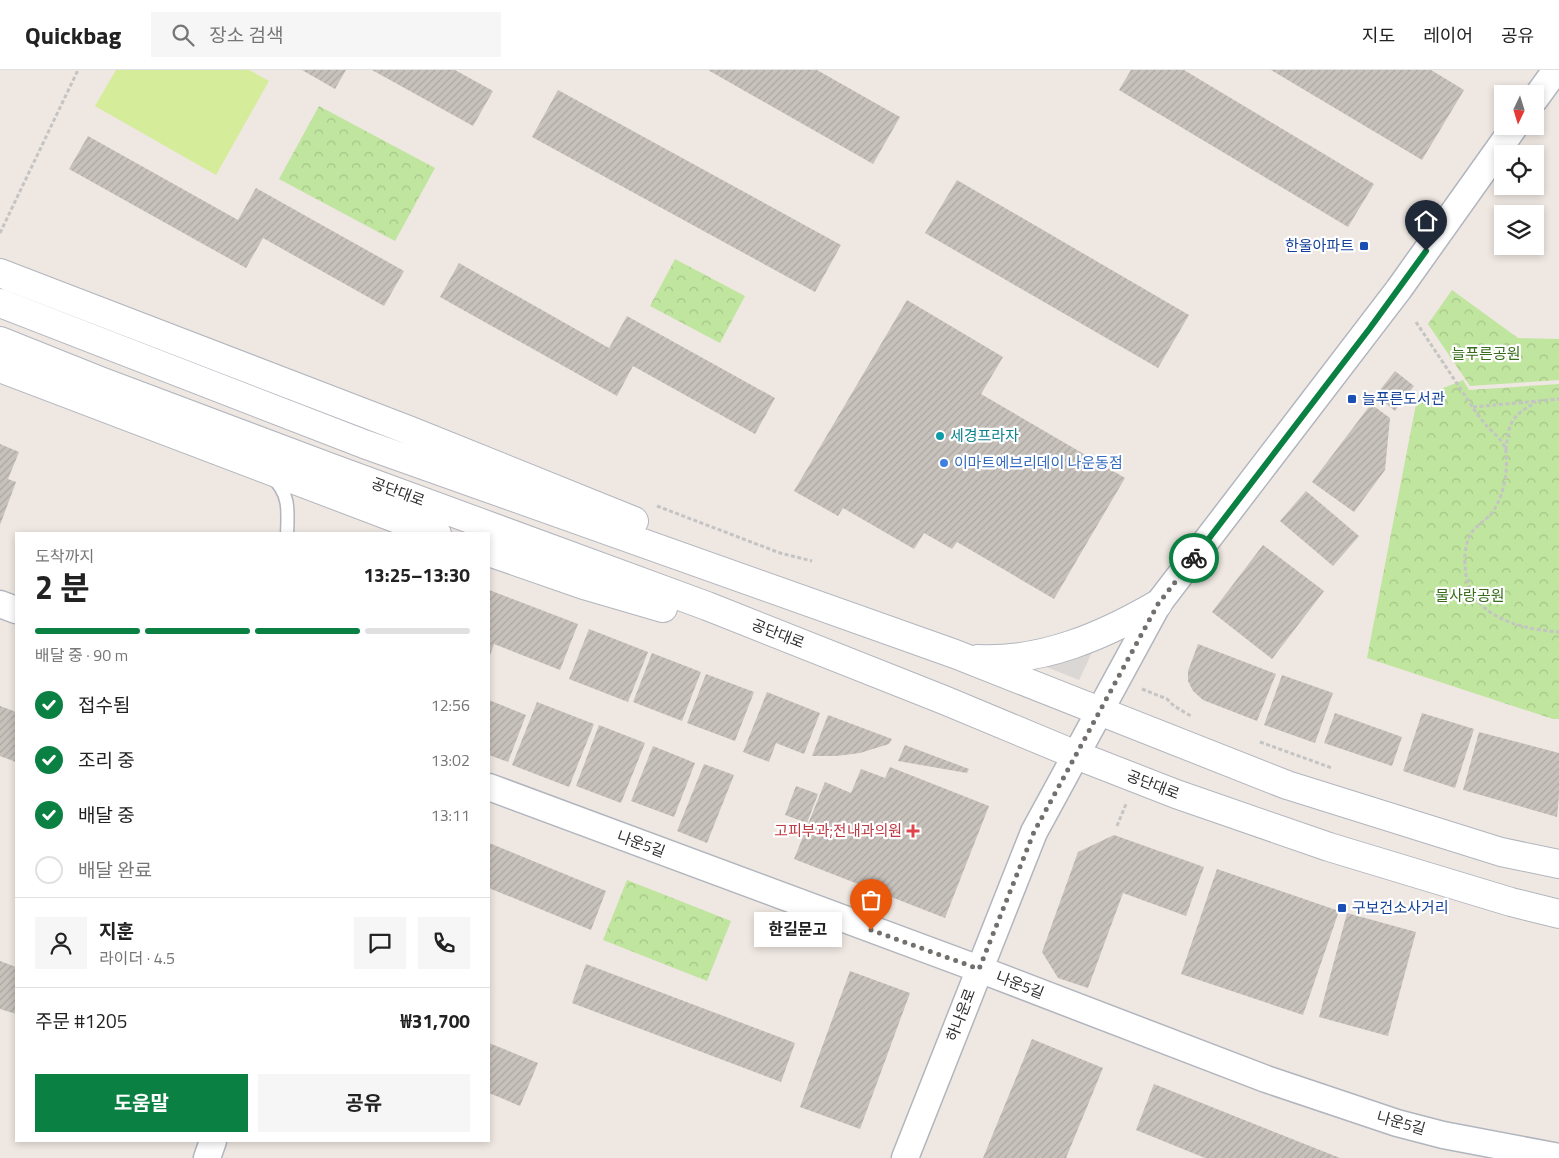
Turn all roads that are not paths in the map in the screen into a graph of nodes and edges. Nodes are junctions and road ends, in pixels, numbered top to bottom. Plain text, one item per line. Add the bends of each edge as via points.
1 (1556, 70) edge
2 (1544, 87) edge
3 (1509, 135) edge
4 (0, 273) edge
5 (0, 303) edge
6 (0, 341) edge
7 (0, 368) edge
8 (263, 468) junction
9 (287, 532) edge
10 (399, 532) edge
11 (434, 532) edge
12 (490, 552) edge
13 (0, 604) edge
14 (1158, 604) junction
15 (15, 610) edge
16 (954, 654) junction
17 (856, 665) junction
18 (1100, 711) junction
19 (1076, 755) junction
20 (490, 787) edge
21 (1559, 864) edge
22 (1559, 914) edge
23 (979, 969) junction
24 (213, 1142) edge
25 (1559, 1157) edge
26 (206, 1158) edge
27 (905, 1158) edge

1 - 2 street
3 - 14 street, 하나운로 via 1399,289
4 - 16 street via 420,434
5 - 16 street via 364,444
6 - 17 street, 공단대로
7 - 8 street
8 - 9 lane via 285,495
8 - 11 street
10 - 11 lane
12 - 17 street via 584,585
13 - 15 street
14 - 16 street via 1125,624 1057,651 997,660
14 - 18 street, 하나운로
16 - 18 street
17 - 19 street, 공단대로
18 - 19 street, 하나운로
18 - 21 street via 1287,785 1501,852
19 - 22 street, 공단대로 via 1329,847
19 - 23 street, 하나운로 via 1034,832
20 - 23 street, 나운5길
23 - 25 street, 나운5길 via 1266,1080 1396,1123
23 - 27 street, 하나운로
24 - 26 street

